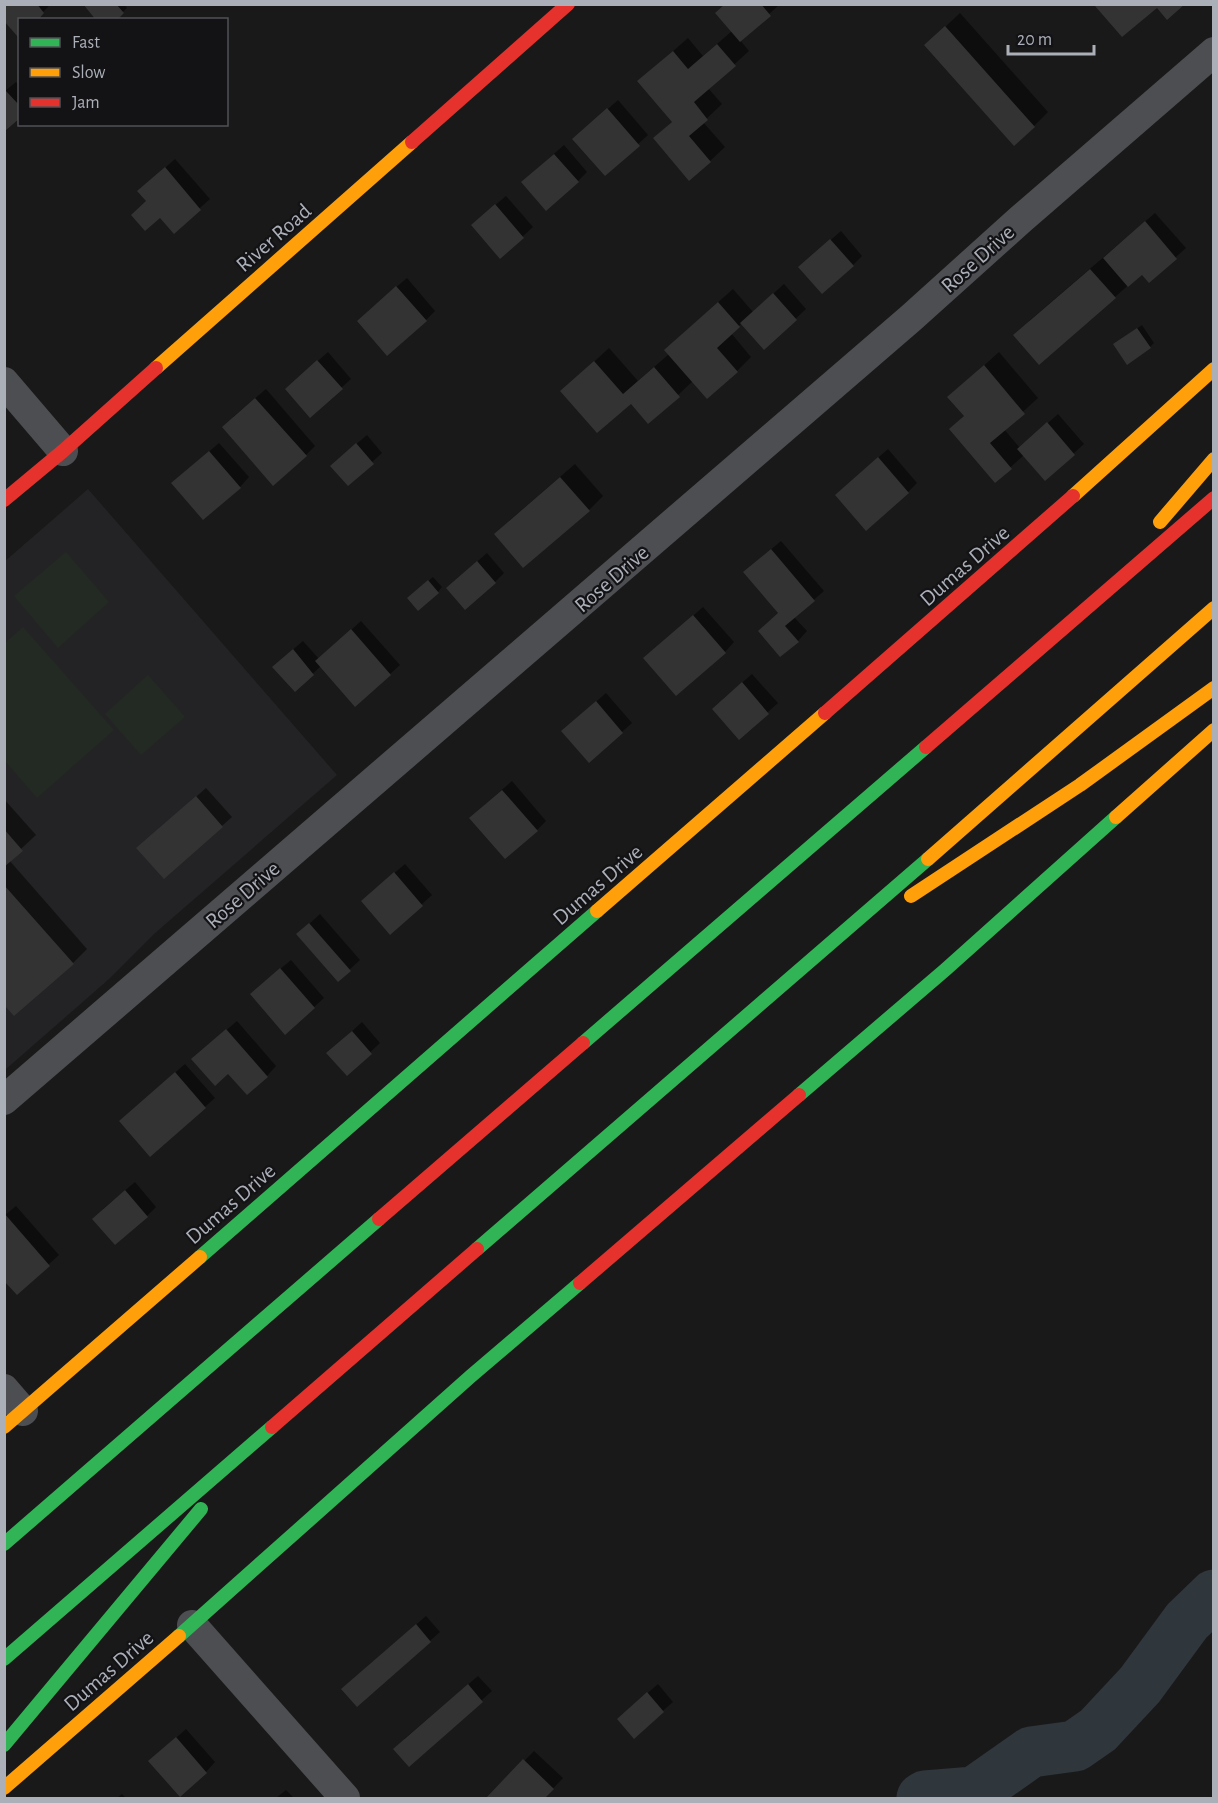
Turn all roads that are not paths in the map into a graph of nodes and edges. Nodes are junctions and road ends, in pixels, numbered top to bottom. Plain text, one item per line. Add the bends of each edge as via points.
1 (568, 4) edge
2 (1214, 51) edge
3 (1214, 369) edge
4 (4, 382) edge
5 (63, 451) junction
6 (1214, 459) edge
7 (1214, 498) edge
8 (4, 500) edge
9 (1097, 597) junction
10 (1214, 608) edge
11 (1214, 688) edge
12 (1214, 730) edge
13 (811, 961) junction
14 (4, 1100) edge
15 (11, 1409) edge
16 (263, 1435) junction
17 (98, 1462) junction
18 (4, 1530) edge
19 (4, 1544) edge
20 (192, 1625) junction
21 (4, 1659) edge
22 (4, 1745) edge
23 (4, 1788) edge
24 (345, 1798) edge

1 - 5 main road, River Road
2 - 14 street, Rose Drive
3 - 15 main road, Dumas Drive via 1049,518
4 - 5 street
5 - 8 main road, River Road
6 - 9 main road
7 - 9 main road
9 - 17 main road
10 - 13 main road
11 - 13 main road via 1080,785
12 - 20 main road, Dumas Drive via 945,970 471,1376
13 - 16 main road
16 - 21 main road
16 - 22 main road
17 - 18 main road
17 - 19 main road
20 - 23 main road, Dumas Drive
20 - 24 street

